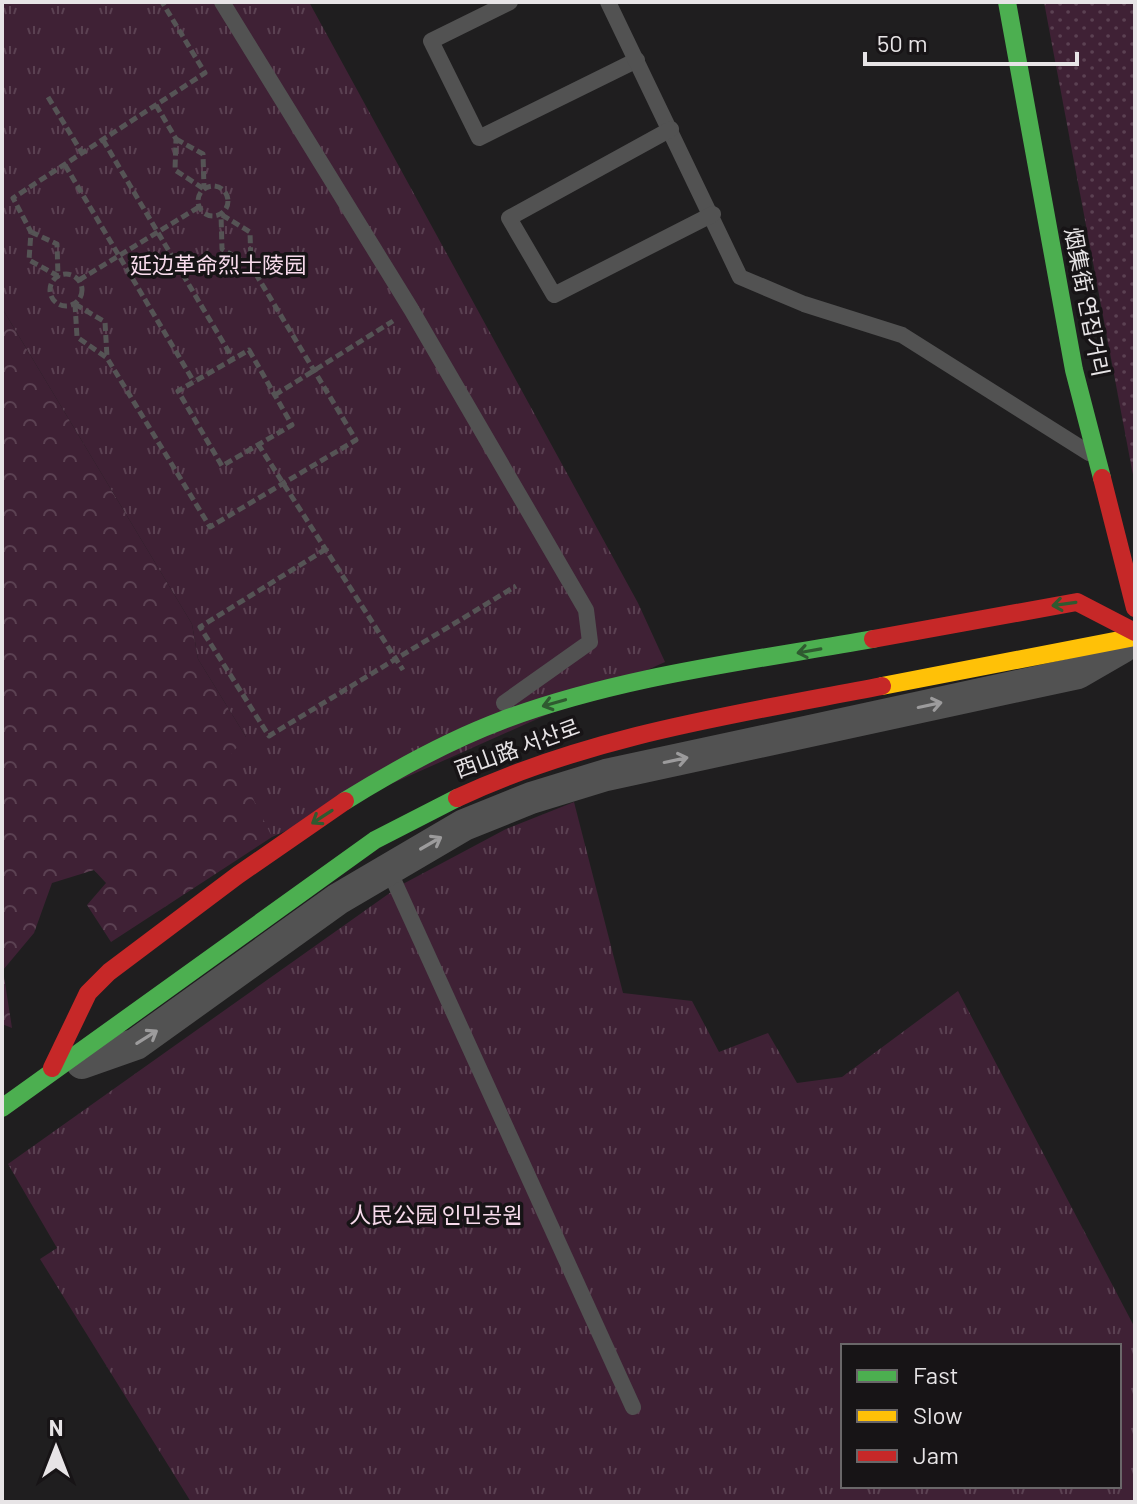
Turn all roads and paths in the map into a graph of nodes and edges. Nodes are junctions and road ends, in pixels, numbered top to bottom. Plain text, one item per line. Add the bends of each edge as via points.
1 (162, 2) edge
2 (222, 2) edge
3 (510, 2) edge
4 (608, 2) edge
5 (1007, 2) edge
6 (637, 60) junction
7 (48, 97) dead end
8 (156, 105) junction
9 (671, 129) junction
10 (176, 139) junction
11 (102, 140) junction
12 (82, 153) junction
13 (65, 165) junction
14 (204, 189) junction
15 (199, 207) junction
16 (221, 214) junction
17 (713, 214) junction
18 (31, 232) junction
19 (157, 232) junction
20 (119, 256) junction
21 (251, 266) junction
22 (58, 276) junction
23 (79, 280) junction
24 (75, 304) junction
25 (411, 309) junction
26 (107, 358) junction
27 (233, 359) junction
28 (314, 371) junction
29 (194, 382) junction
30 (275, 395) junction
31 (258, 444) junction
32 (1095, 456) junction
33 (283, 483) junction
34 (326, 549) junction
35 (516, 586) dead end
36 (1135, 608) edge
37 (1135, 636) edge
38 (397, 659) junction
39 (403, 670) dead end
40 (444, 746) junction
41 (388, 868) junction
42 (49, 1075) junction
43 (2, 1108) edge
44 (633, 1407) dead end

1 - 8 path via 205,73
2 - 25 lane
3 - 6 lane via 431,41 479,138
4 - 6 lane
5 - 32 street, 烟集街 연집거리 via 1074,370
6 - 9 lane
7 - 12 path
8 - 10 path
8 - 11 path
9 - 17 lane
9 - 17 lane via 509,218 554,295
10 - 14 path via 175,170
10 - 14 path via 203,154
11 - 12 path
11 - 19 path
12 - 13 path
13 - 18 path via 13,198
13 - 20 path
14 - 15 path
14 - 16 path via 214,185 227,192 229,202
15 - 16 path via 206,215
15 - 19 path
16 - 21 path via 250,232
16 - 21 path via 222,249
17 - 32 lane via 740,277 902,335
18 - 22 path via 57,244
18 - 22 path via 29,260
19 - 20 path
19 - 27 path
20 - 23 path
20 - 29 path
21 - 28 path
22 - 23 path via 69,274
22 - 24 path via 50,289 52,299 65,307
23 - 24 path via 82,296
24 - 26 path via 77,337
24 - 26 path via 105,322
25 - 28 path
25 - 40 lane via 586,610 591,631 590,642
26 - 33 path via 210,527
27 - 29 path
27 - 30 path via 249,350
28 - 30 path
28 - 33 path via 356,440
29 - 31 path via 178,391 222,466
30 - 31 path via 292,425
31 - 33 path
32 - 36 street, 烟集街 연집거리
33 - 34 path
34 - 38 path
34 - 38 path via 200,627 269,736
35 - 38 path
37 -> 40 street via 1077,602 614,686 529,711
41 -> 37 street via 464,825 531,798 606,775 1078,673
37 - 42 street, 西山路 서산로 via 647,731 510,772 375,840
38 - 39 path
40 -> 42 street via 283,841 109,972 88,993
42 -> 41 street via 136,1044
41 - 44 lane
42 - 43 street, 西山路 서산로

